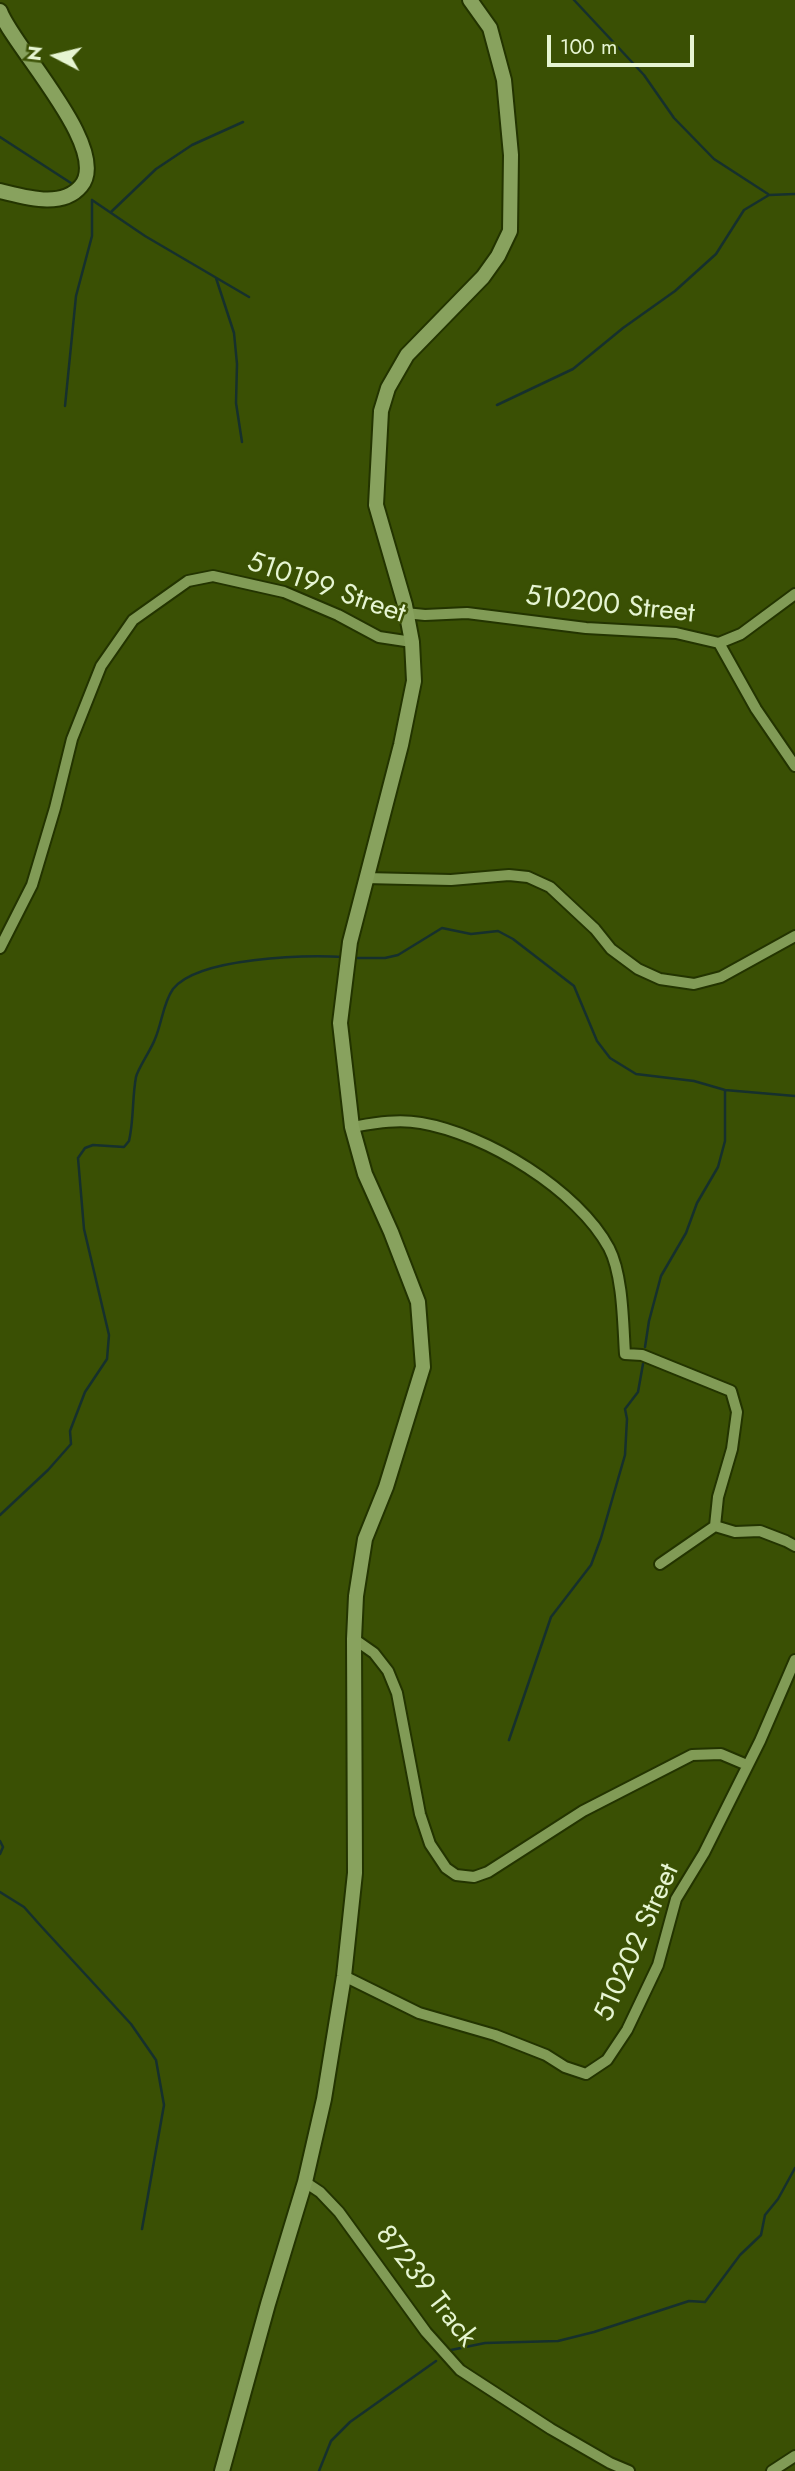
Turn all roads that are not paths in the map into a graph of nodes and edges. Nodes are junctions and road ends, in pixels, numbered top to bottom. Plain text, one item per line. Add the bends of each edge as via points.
1 (470, 0) edge
2 (0, 11) edge
3 (0, 191) edge
4 (795, 594) edge
5 (405, 613) junction
6 (412, 642) junction
7 (719, 643) junction
8 (795, 766) edge
9 (365, 878) junction
10 (795, 936) edge
11 (0, 948) edge
12 (352, 1127) junction
13 (715, 1526) junction
14 (795, 1546) edge
15 (660, 1564) dead end
16 (354, 1639) junction
17 (795, 1660) edge
18 (747, 1765) junction
19 (344, 1976) junction
20 (305, 2182) junction
21 (795, 2456) edge
22 (222, 2471) edge
23 (629, 2471) edge
24 (772, 2471) edge

1 - 5 street via 489,28 504,80 511,155 510,231 483,276 407,355 381,411 376,505
2 - 3 street via 57,96 86,163 85,182 74,195 50,200
4 - 7 street, 510200 Street via 741,634
5 - 6 street
5 - 7 street, 510200 Street via 467,613 586,628 676,633
6 - 9 street via 414,681
6 - 11 street, 510199 Street via 379,637 284,592 213,576 188,581 133,620 101,666 72,739 32,885
7 - 8 street
9 - 10 street via 528,877 550,887 611,949 638,968 660,979 694,984 721,977
9 - 12 street via 350,942 340,1023
12 - 13 street via 384,1120 422,1123 456,1134 508,1154 547,1180 584,1216 610,1250 619,1282 625,1354 642,1355 732,1391 737,1412
12 - 16 street via 365,1174 418,1302 423,1367 365,1539
13 - 14 street via 735,1532 760,1531
13 - 15 street
16 - 18 street via 374,1653 388,1671 397,1693 420,1815 430,1844 456,1875 474,1877 488,1872 583,1811 692,1755 721,1754
16 - 19 street via 355,1873
17 - 18 street, 510202 Street
18 - 19 street, 510202 Street via 677,1899 658,1965 627,2030 607,2060 586,2074 495,2035 419,2013
19 - 20 street
20 - 22 street
20 - 23 street, 87239 Track via 339,2212 426,2332 460,2370 551,2429
21 - 24 street

